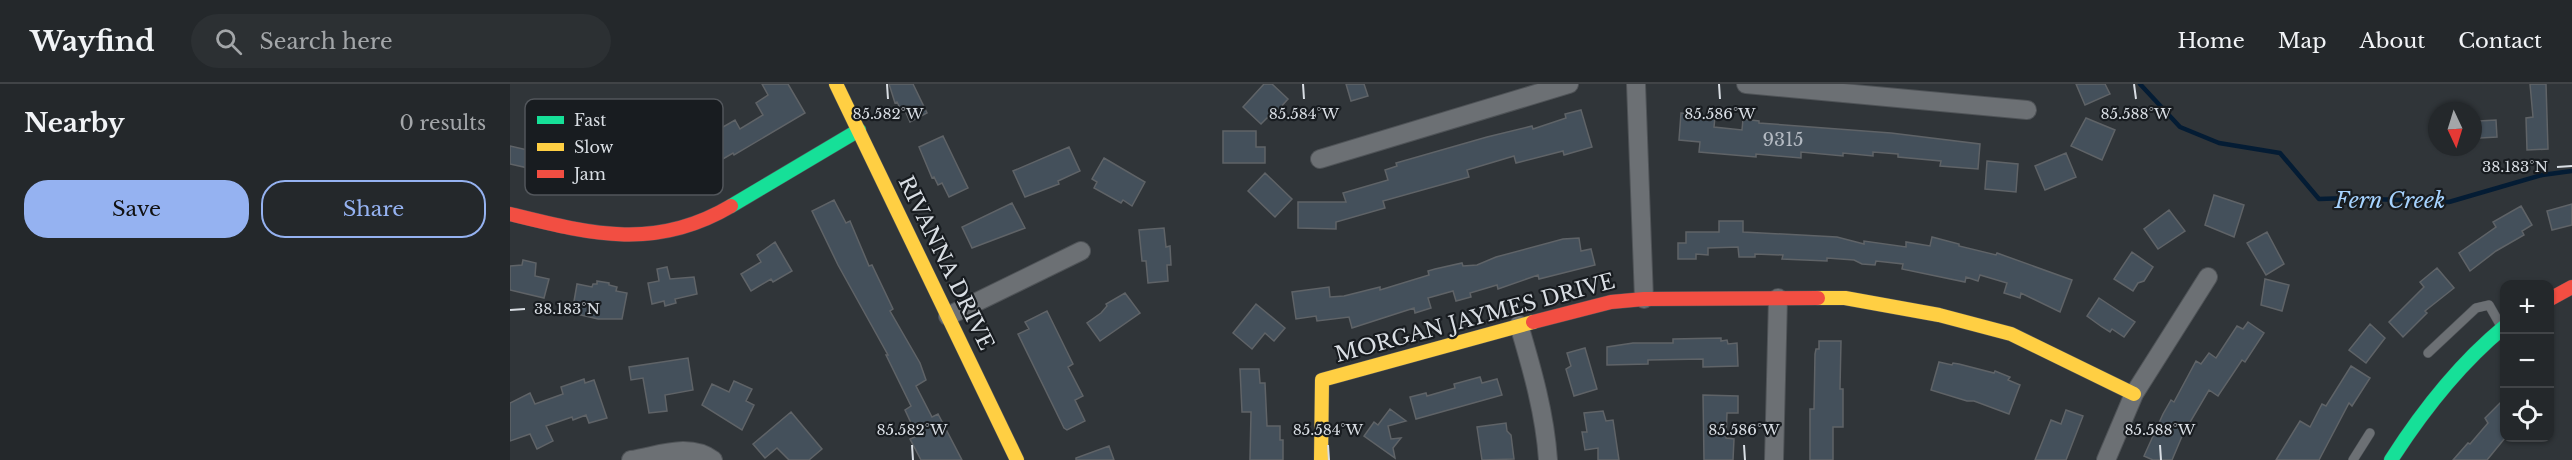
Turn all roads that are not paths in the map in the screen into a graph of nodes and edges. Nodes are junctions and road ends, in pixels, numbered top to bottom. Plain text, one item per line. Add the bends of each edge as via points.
1 (836, 84) edge
2 (1569, 84) edge
3 (1636, 84) edge
4 (1746, 84) edge
5 (2027, 110) dead end
6 (859, 130) junction
7 (1320, 159) dead end
8 (510, 214) edge
9 (1081, 251) dead end
10 (2208, 277) dead end
11 (2572, 287) edge
12 (2554, 297) edge
13 (1644, 298) junction
14 (1778, 298) junction
15 (948, 316) junction
16 (2500, 321) edge
17 (1518, 325) junction
18 (2500, 331) edge
19 (2428, 353) dead end
20 (2134, 394) junction
21 (2370, 434) dead end
22 (631, 460) edge
23 (713, 460) edge
24 (1017, 460) edge
25 (1321, 460) edge
26 (1548, 460) edge
27 (1774, 460) edge
28 (2106, 460) edge
29 (2354, 460) edge
30 (2391, 460) edge

1 - 6 street, RIVANNA DRIVE
2 - 7 street
3 - 13 street
4 - 5 street
6 - 8 street via 709,219 675,232 639,238 597,234
6 - 15 street, RIVANNA DRIVE
9 - 15 street
10 - 20 street
11 - 12 street
13 - 14 street, MORGAN JAYMES DRIVE
13 - 17 street, MORGAN JAYMES DRIVE via 1611,302
14 - 20 street, MORGAN JAYMES DRIVE via 1845,298 1939,315 2011,334
14 - 27 street
15 - 24 street, RIVANNA DRIVE
16 - 19 lane via 2489,305 2476,308
17 - 25 street, MORGAN JAYMES DRIVE via 1322,380
17 - 26 street via 1543,420
18 - 30 street via 2435,396
20 - 28 street
21 - 29 lane
22 - 23 street via 683,450

